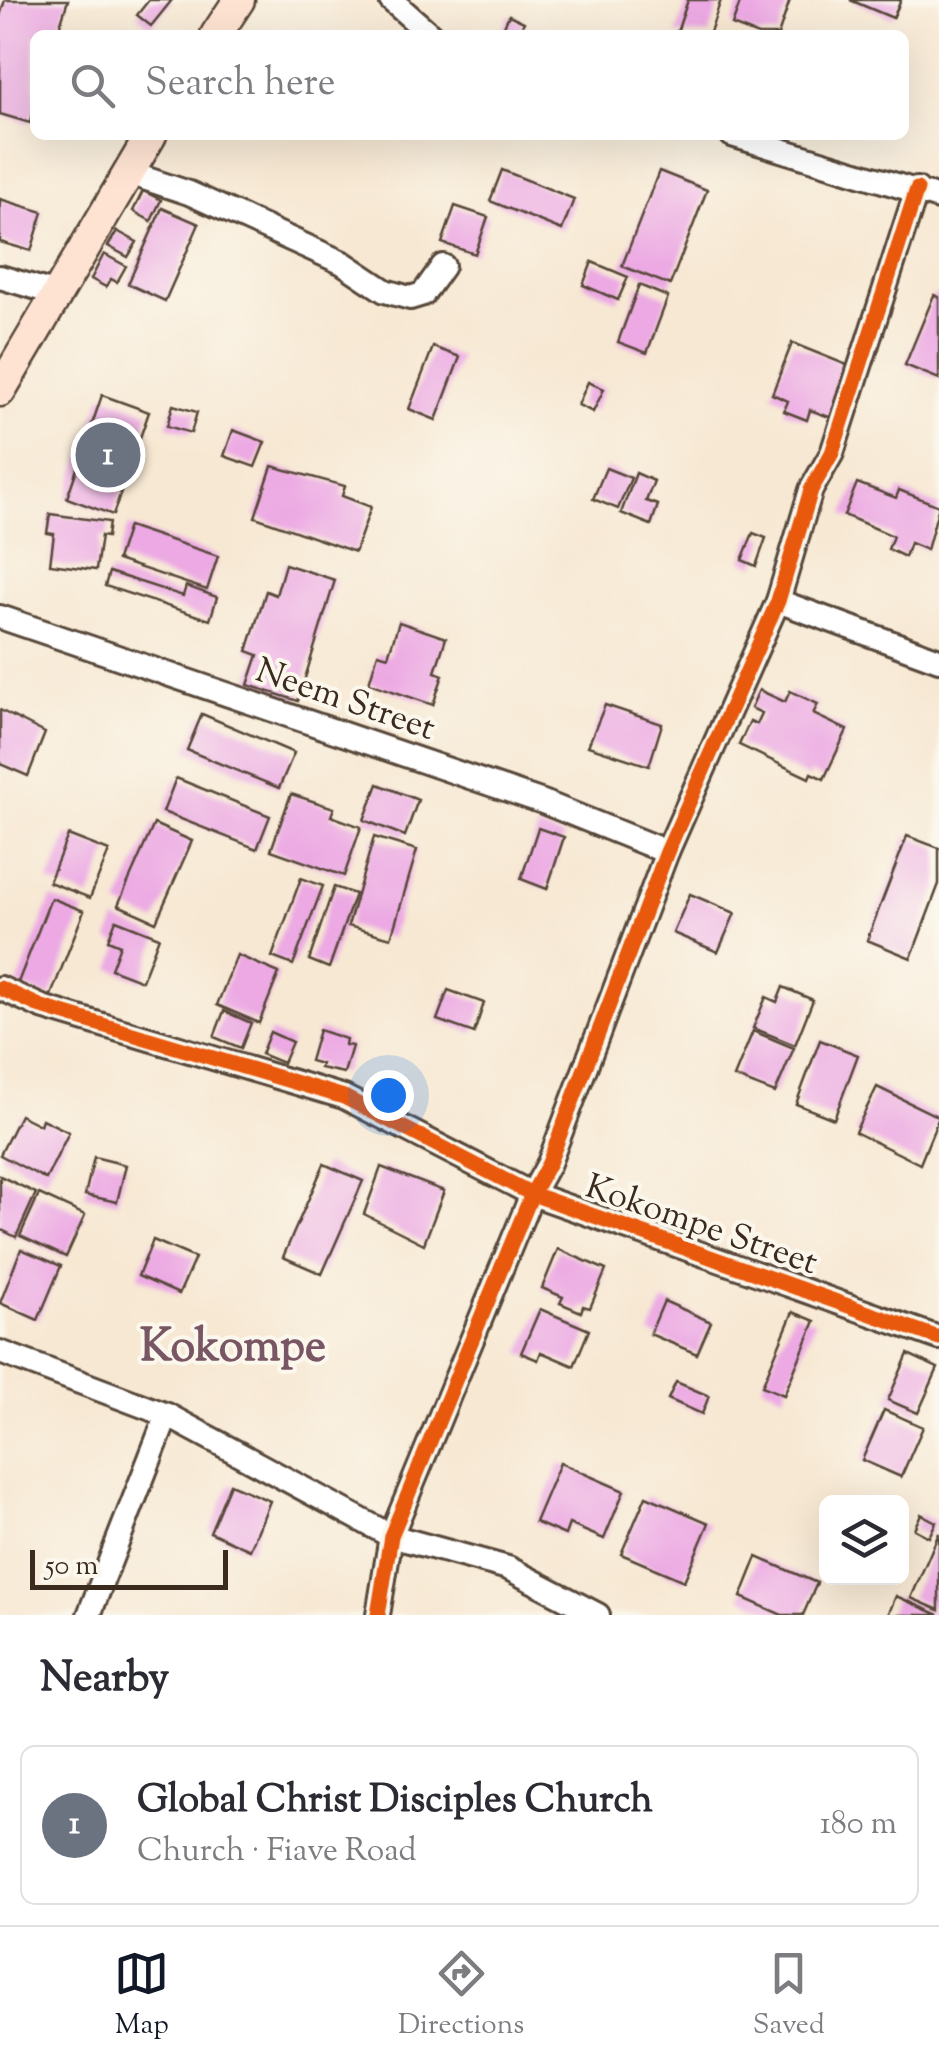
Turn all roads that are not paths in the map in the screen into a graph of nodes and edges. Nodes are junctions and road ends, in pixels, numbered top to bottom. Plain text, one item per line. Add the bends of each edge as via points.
1 (239, 0) edge
2 (391, 0) edge
3 (219, 30) edge
4 (426, 30) edge
5 (148, 140) edge
6 (749, 140) edge
7 (126, 172) junction
8 (916, 189) junction
9 (939, 198) edge
10 (443, 266) dead end
11 (0, 277) edge
12 (54, 293) junction
13 (0, 391) edge
14 (778, 601) junction
15 (0, 617) edge
16 (939, 660) edge
17 (667, 852) junction
18 (0, 988) edge
19 (532, 1194) junction
20 (939, 1338) edge
21 (0, 1352) edge
22 (167, 1415) junction
23 (392, 1536) junction
24 (89, 1615) edge
25 (378, 1615) edge
26 (598, 1615) edge

1 - 3 street
2 - 4 street
5 - 7 street
6 - 8 street
7 - 10 street via 343,263 399,296 423,294
7 - 12 street
8 - 9 street
8 - 14 street via 832,452 791,546
11 - 12 street
12 - 13 street
14 - 16 street
14 - 17 street
15 - 17 street, Neem Street via 543,802
17 - 19 street
18 - 19 street, Kokompe Street via 42,1007 344,1097
19 - 20 street, Kokompe Street
19 - 23 street
21 - 22 street
22 - 23 street
22 - 24 street
23 - 25 street
23 - 26 street via 508,1568

